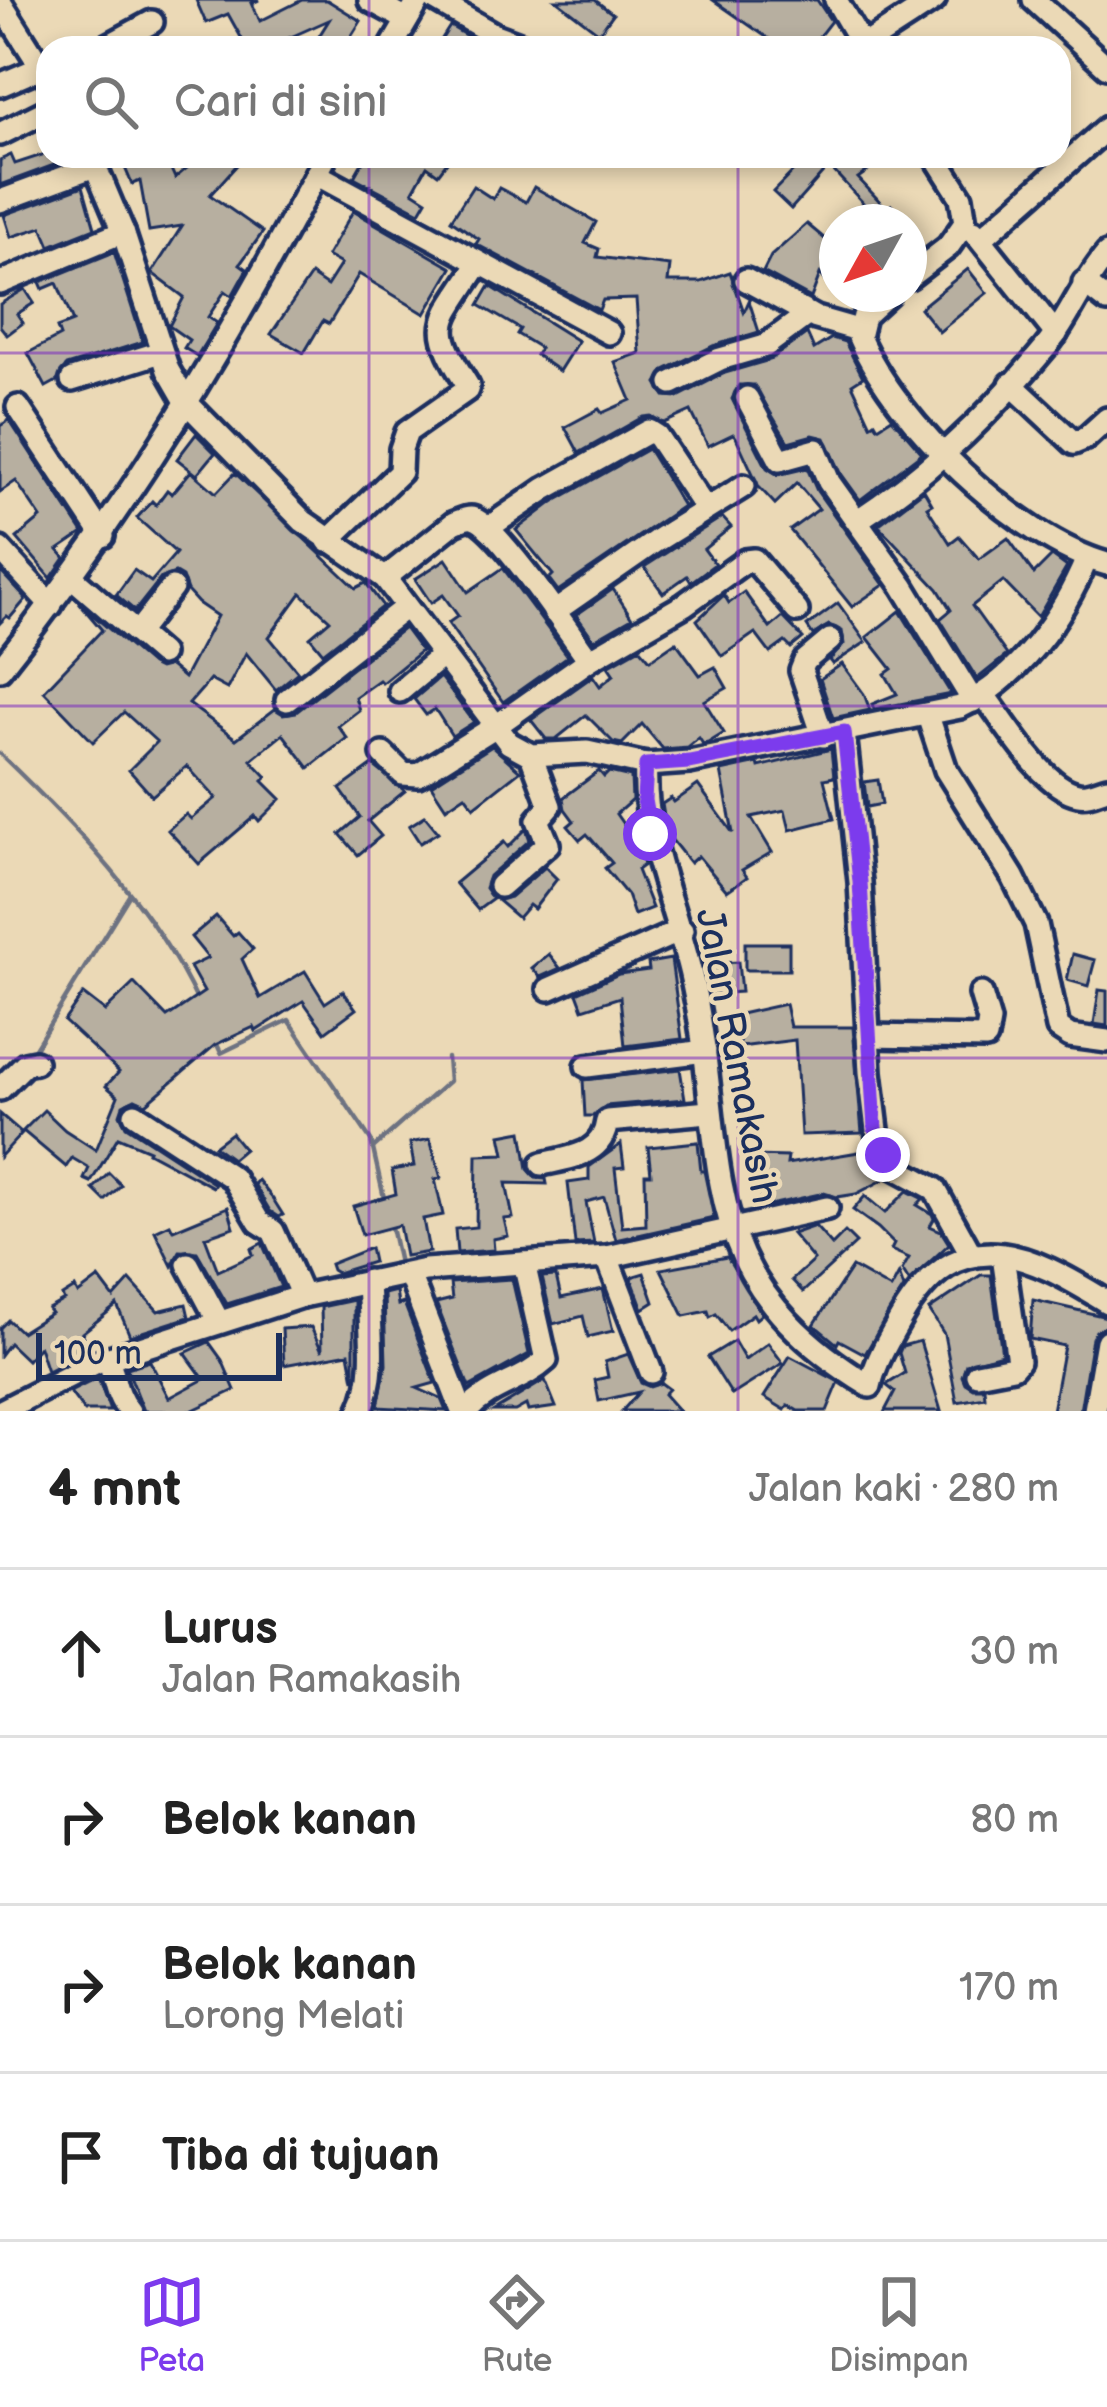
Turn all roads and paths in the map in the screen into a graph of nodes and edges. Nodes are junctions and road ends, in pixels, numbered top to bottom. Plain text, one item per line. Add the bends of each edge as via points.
1 (370, 0) edge
2 (435, 0) edge
3 (836, 0) edge
4 (934, 0) edge
5 (1034, 0) edge
6 (0, 2) edge
7 (413, 10) edge
8 (152, 22) dead end
9 (126, 36) edge
10 (398, 36) edge
11 (499, 36) edge
12 (857, 36) edge
13 (880, 36) edge
14 (36, 59) edge
15 (1107, 67) edge
16 (36, 75) edge
17 (0, 85) edge
18 (36, 116) edge
19 (1107, 128) edge
20 (0, 134) edge
21 (1071, 156) edge
22 (77, 168) edge
23 (96, 168) edge
24 (319, 168) edge
25 (326, 168) edge
26 (943, 168) edge
27 (1055, 168) edge
28 (0, 201) edge
29 (974, 231) junction
30 (123, 232) junction
31 (1107, 254) edge
32 (479, 263) junction
33 (927, 263) edge
34 (746, 280) dead end
35 (0, 283) edge
36 (1084, 283) junction
37 (1107, 302) edge
38 (867, 312) edge
39 (808, 314) junction
40 (858, 330) junction
41 (609, 333) dead end
42 (1056, 334) junction
43 (161, 352) junction
44 (72, 380) dead end
45 (672, 383) dead end
46 (1011, 384) junction
47 (747, 398) dead end
48 (187, 403) junction
49 (18, 406) dead end
50 (1107, 418) edge
51 (944, 455) junction
52 (745, 486) dead end
53 (705, 508) junction
54 (858, 520) junction
55 (488, 528) junction
56 (103, 536) junction
57 (328, 541) junction
58 (0, 549) edge
59 (1097, 561) edge
60 (73, 578) junction
61 (385, 578) junction
62 (172, 588) dead end
63 (51, 605) junction
64 (406, 607) junction
65 (797, 611) dead end
66 (554, 612) junction
67 (137, 633) junction
68 (830, 640) dead end
69 (161, 654) dead end
70 (443, 655) junction
71 (589, 660) junction
72 (1, 666) edge
73 (400, 691) dead end
74 (978, 698) junction
75 (287, 700) dead end
76 (928, 716) junction
77 (496, 726) junction
78 (833, 734) junction
79 (382, 754) dead end
80 (531, 755) junction
81 (646, 765) junction
82 (1107, 788) edge
83 (500, 886) dead end
84 (682, 930) junction
85 (550, 989) dead end
86 (981, 994) dead end
87 (868, 1036) junction
88 (1107, 1041) edge
89 (705, 1051) junction
90 (35, 1062) dead end
91 (587, 1066) dead end
92 (0, 1089) edge
93 (709, 1112) junction
94 (135, 1114) dead end
95 (542, 1164) dead end
96 (827, 1208) dead end
97 (732, 1230) junction
98 (971, 1254) junction
99 (1004, 1256) junction
100 (607, 1257) junction
101 (524, 1262) junction
102 (188, 1264) dead end
103 (415, 1272) junction
104 (368, 1281) junction
105 (302, 1296) junction
106 (1107, 1303) edge
107 (219, 1322) junction
108 (1107, 1341) edge
109 (108, 1358) junction
110 (652, 1372) dead end
111 (977, 1374) dead end
112 (870, 1386) junction
113 (468, 1408) edge
114 (1095, 1410) edge
115 (1, 1411) edge
116 (129, 1411) edge
117 (360, 1411) edge
118 (878, 1411) edge

1 - 7 street
2 - 11 street
3 - 12 street
4 - 13 street
5 - 15 street
6 - 14 street
7 - 10 street
8 - 9 street
16 - 17 street
18 - 20 street
19 - 21 street
22 - 28 street
23 - 30 street
24 - 48 street
25 - 32 street
26 - 29 street
27 - 29 street
29 - 33 street
29 - 42 street
30 - 35 street
30 - 43 street
31 - 36 street
32 - 41 street
32 - 57 street via 441,334 466,390 406,432 400,472
34 - 39 street
36 - 37 street
36 - 42 street
38 - 40 street
39 - 40 street
39 - 45 street via 765,346
40 - 51 street
42 - 46 street
43 - 44 street
43 - 48 street
46 - 50 street via 1074,443
46 - 51 street
47 - 54 street via 775,455 785,460 815,449
48 - 56 street
48 - 57 street
49 - 56 street
51 - 54 street
51 - 59 street via 1024,521
52 - 53 street
53 - 55 street via 649,431
53 - 66 street
54 - 74 street
55 - 61 street via 472,518 454,523
55 - 66 street
56 - 60 street
57 - 61 street
58 - 63 street
59 - 74 street via 1030,650
60 - 63 street
60 - 67 street
61 - 64 street
62 - 67 street
63 - 72 street
64 - 70 street
64 - 75 street
65 - 71 street via 764,567 749,560
66 - 71 street
67 - 69 street
68 - 78 street via 801,671
70 - 73 street
70 - 77 street
71 - 77 street
74 - 76 street
74 - 82 street via 1060,787 1084,795
76 - 78 street
76 - 88 street via 946,770 1036,924 1058,1028
77 - 79 street via 418,776 403,774
77 - 80 street
78 - 81 street
78 - 87 street via 860,882
80 - 81 street via 587,752
80 - 83 street via 550,806 538,820 548,844
81 - 84 street, Jalan Ramakasih via 645,814
84 - 85 street
84 - 89 street, Jalan Ramakasih
86 - 87 street via 986,1038
87 - 98 street via 883,1155 935,1189
89 - 91 street
89 - 93 street, Jalan Ramakasih
90 - 92 street
93 - 95 street via 607,1121 598,1145
93 - 97 street, Jalan Ramakasih
94 - 105 street via 233,1178 273,1231
96 - 97 street
97 - 100 street
97 - 112 street, Jalan Ramakasih via 784,1321
98 - 99 street
98 - 112 street via 917,1293
99 - 106 street via 1048,1267
99 - 111 street via 1018,1361
100 - 101 street
100 - 110 street
101 - 103 street
101 - 113 street via 546,1360
102 - 107 street
103 - 104 street
103 - 113 street
104 - 105 street
104 - 117 street via 370,1365
105 - 107 street
107 - 109 street
108 - 114 street
109 - 115 street
109 - 116 street
112 - 118 street

